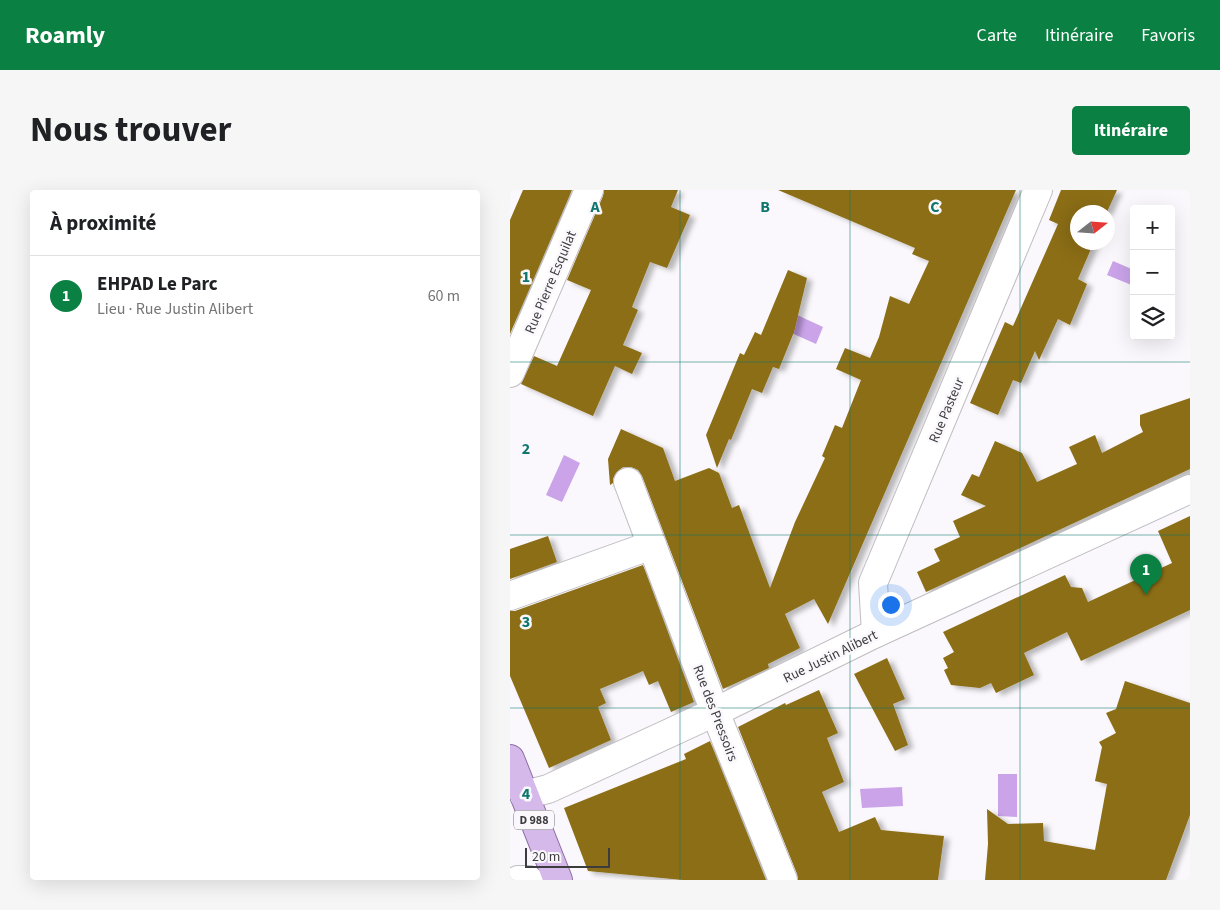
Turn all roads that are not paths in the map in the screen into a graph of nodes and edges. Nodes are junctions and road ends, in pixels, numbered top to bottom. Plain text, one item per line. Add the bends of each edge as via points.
1 (590, 190) edge
2 (1038, 190) edge
3 (510, 373) edge
4 (628, 482) dead end
5 (1190, 489) edge
6 (652, 545) junction
7 (510, 596) edge
8 (876, 634) junction
9 (714, 712) junction
10 (510, 759) edge
11 (524, 795) junction
12 (518, 880) edge
13 (528, 880) edge
14 (558, 880) edge
15 (783, 880) edge

1 - 3 street, Rue Pierre Esquilat
2 - 8 street, Rue Pasteur via 873,582
4 - 6 street, Rue des Pressoirs
5 - 8 street, Rue Justin Alibert
6 - 7 street
6 - 9 street, Rue des Pressoirs
8 - 9 street, Rue Justin Alibert
9 - 11 street, Rue Justin Alibert via 548,789
9 - 15 street, Rue des Pressoirs
10 - 11 main road, D 988
11 - 14 main road, D 988
12 - 13 street

